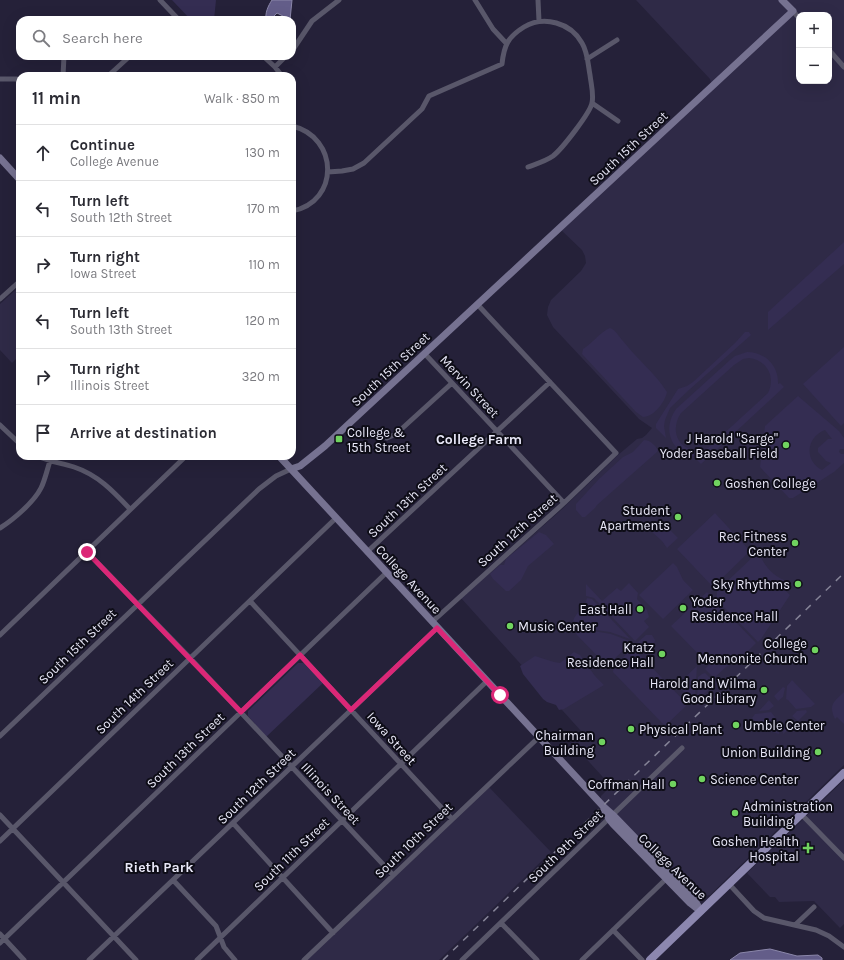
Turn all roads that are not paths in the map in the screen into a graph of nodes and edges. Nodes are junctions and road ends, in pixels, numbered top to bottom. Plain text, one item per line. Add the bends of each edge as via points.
1 (160, 0) edge
2 (339, 0) edge
3 (475, 0) edge
4 (538, 0) edge
5 (782, 0) edge
6 (793, 11) junction
7 (796, 14) edge
8 (175, 16) edge
9 (539, 21) junction
10 (617, 40) dead end
11 (506, 43) junction
12 (296, 45) edge
13 (832, 53) edge
14 (587, 59) junction
15 (64, 60) edge
16 (126, 60) edge
17 (267, 60) edge
18 (282, 60) edge
19 (275, 67) junction
20 (844, 67) edge
21 (64, 72) edge
22 (112, 72) edge
23 (279, 72) edge
24 (0, 79) edge
25 (16, 79) edge
26 (592, 103) junction
27 (618, 121) dead end
28 (296, 128) edge
29 (0, 158) edge
30 (528, 167) dead end
31 (328, 172) junction
32 (16, 176) edge
33 (296, 210) edge
34 (16, 285) edge
35 (0, 299) edge
36 (477, 304) junction
37 (425, 354) junction
38 (550, 382) junction
39 (452, 383) junction
40 (0, 424) edge
41 (497, 432) junction
42 (387, 438) dead end
43 (16, 440) edge
44 (182, 460) edge
45 (283, 460) edge
46 (50, 461) joint
47 (291, 469) junction
48 (564, 503) junction
49 (130, 509) junction
50 (336, 518) junction
51 (0, 528) edge
52 (87, 552) junction
53 (367, 552) junction
54 (386, 573) junction
55 (250, 601) junction
56 (138, 605) junction
57 (435, 625) junction
58 (0, 635) edge
59 (300, 655) junction
60 (190, 658) junction
61 (487, 681) junction
62 (351, 710) junction
63 (241, 712) junction
64 (0, 736) edge
65 (538, 737) junction
66 (682, 748) dead end
67 (400, 764) junction
68 (291, 767) junction
69 (844, 773) edge
70 (801, 814) junction
71 (0, 815) edge
72 (611, 817) junction
73 (452, 818) junction
74 (342, 821) junction
75 (233, 823) junction
76 (13, 828) junction
77 (0, 841) edge
78 (844, 858) edge
79 (393, 875) junction
80 (282, 877) junction
81 (666, 879) junction
82 (173, 880) junction
83 (64, 883) junction
84 (729, 884) junction
85 (814, 907) dead end
86 (701, 911) junction
87 (501, 923) junction
88 (795, 925) junction
89 (613, 930) junction
90 (333, 933) junction
91 (0, 934) edge
92 (114, 936) junction
93 (221, 937) junction
94 (4, 939) junction
95 (0, 943) edge
96 (844, 947) edge
97 (24, 960) edge
98 (89, 960) edge
99 (136, 960) edge
100 (197, 960) edge
101 (235, 960) edge
102 (304, 960) edge
103 (462, 960) edge
104 (537, 960) edge
105 (582, 960) edge
106 (642, 960) edge
107 (650, 960) edge

1 - 8 street
2 - 12 street via 312,21
3 - 11 street via 493,29
4 - 9 street
5 - 6 main road
6 - 7 street
6 - 36 main road, South 15th Street
9 - 11 street via 522,29
9 - 14 street via 558,23 570,30 583,44
10 - 14 street
11 - 31 street via 502,64 429,96 422,109 364,163 348,170
13 - 20 street
14 - 26 street
15 - 21 street
16 - 22 street
17 - 19 street
18 - 19 street
19 - 23 street
24 - 25 street
26 - 27 street
26 - 30 street via 560,150 552,157
28 - 31 street via 309,133 319,142 325,154
29 - 32 main road
31 - 33 street via 323,189 316,199
34 - 35 street
36 - 37 main road, South 15th Street
36 - 38 street
37 - 39 street, Mervin Street
37 - 47 main road, South 15th Street via 325,446 300,466
38 - 41 street, South 13th Street
38 - 48 street, South 12th Street via 616,453
39 - 41 street, Mervin Street
39 - 42 street via 396,434
40 - 43 street
41 - 48 street, Mervin Street
41 - 53 street, South 13th Street
44 - 49 street
45 - 47 main road, College Avenue
46 - 49 street via 74,467 98,479
46 - 51 street via 38,494
47 - 50 main road, College Avenue
47 - 56 street, South 15th Street via 276,476 259,489
48 - 57 street, South 12th Street
49 - 52 street
50 - 53 main road, College Avenue
50 - 55 street, South 14th Street
52 - 56 street, Illinois Street
52 - 58 street
53 - 54 main road, College Avenue
54 - 57 main road, College Avenue
54 - 59 street, South 13th Street
55 - 59 street, Iowa Street
55 - 60 street, South 14th Street
56 - 60 street, Illinois Street
56 - 64 street, South 15th Street
57 - 61 main road, College Avenue
57 - 62 street, South 12th Street
59 - 62 street, Iowa Street
59 - 63 street, South 13th Street
60 - 63 street, Illinois Street
60 - 76 street, South 14th Street
61 - 65 main road, College Avenue
61 - 67 street, South 11th Street
62 - 67 street, Iowa Street
62 - 68 street, South 12th Street
63 - 68 street, Illinois Street
63 - 83 street, South 13th Street
65 - 72 main road, College Avenue
65 - 73 street, South 10th Street
66 - 72 street, South 9th Street
67 - 73 street, Iowa Street
67 - 74 street, South 11th Street
68 - 74 street, Illinois Street
68 - 75 street, South 12th Street
69 - 70 main road
70 - 78 street
70 - 84 main road
71 - 76 street
72 - 81 main road, College Avenue
72 - 86 main road, College Avenue via 694,900
72 - 87 street, South 9th Street
73 - 79 street, South 10th Street
74 - 79 street, Illinois Street
74 - 80 street, South 11th Street
75 - 80 street
75 - 82 street, South 12th Street
76 - 77 street, South 14th Street
76 - 83 street
79 - 90 street, South 10th Street
80 - 90 street
80 - 93 street, South 11th Street
81 - 86 main road, College Avenue
81 - 89 street
82 - 92 street, South 12th Street
82 - 93 street via 216,926
83 - 92 street
83 - 94 street, South 13th Street
84 - 86 main road
84 - 88 street via 760,916
85 - 88 street
86 - 107 main road
87 - 103 street, South 9th Street
87 - 104 street
88 - 96 street via 822,932
89 - 105 street
89 - 106 street
90 - 102 street, South 10th Street
91 - 94 street
92 - 98 street, South 12th Street
92 - 99 street
93 - 100 street, South 11th Street
93 - 101 street via 224,947
94 - 95 street, South 13th Street
94 - 97 street

